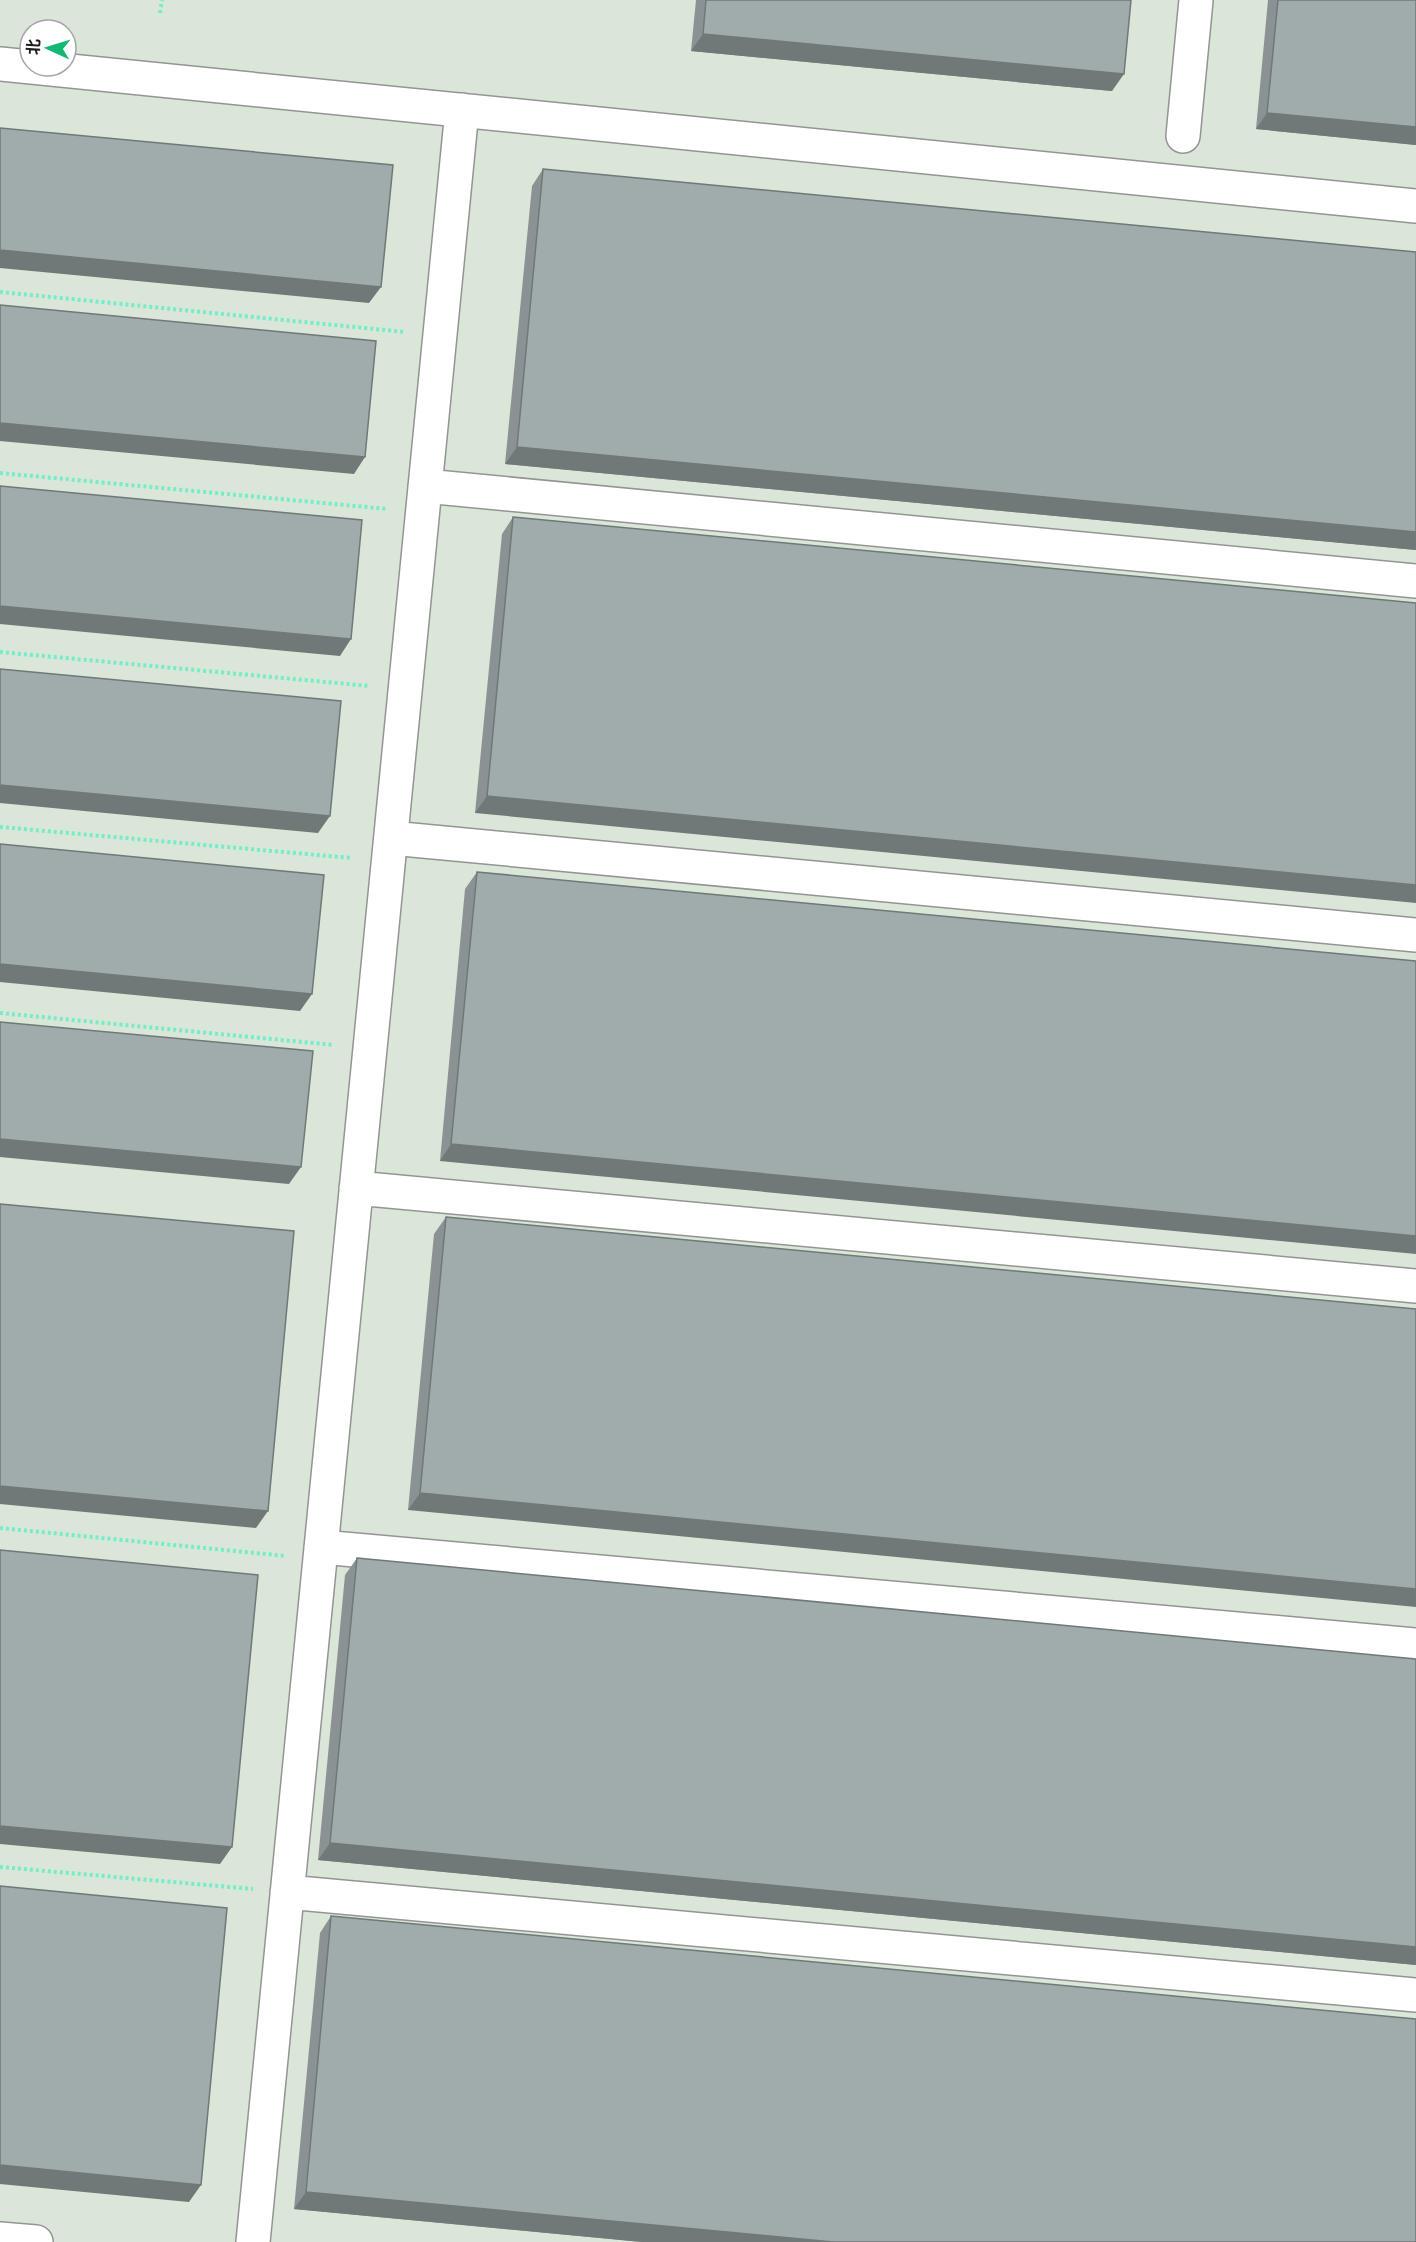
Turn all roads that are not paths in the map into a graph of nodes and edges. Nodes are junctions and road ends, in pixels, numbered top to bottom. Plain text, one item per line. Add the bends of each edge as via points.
1 (1196, 0) edge
2 (0, 64) edge
3 (462, 110) junction
4 (1183, 136) dead end
5 (1416, 206) edge
6 (424, 499) junction
7 (1416, 581) edge
8 (390, 849) junction
9 (1416, 935) edge
10 (357, 1188) junction
11 (1416, 1286) edge
12 (321, 1553) junction
13 (1416, 1645) edge
14 (287, 1892) junction
15 (1416, 1995) edge
16 (0, 2239) edge
17 (36, 2242) edge
18 (253, 2242) edge

1 - 4 lane
2 - 3 lane
3 - 5 lane
3 - 6 lane
6 - 7 lane
6 - 8 lane
8 - 9 lane
8 - 10 lane
10 - 11 lane
10 - 12 lane
12 - 13 lane
12 - 14 lane
14 - 15 lane
14 - 18 lane
16 - 17 lane

